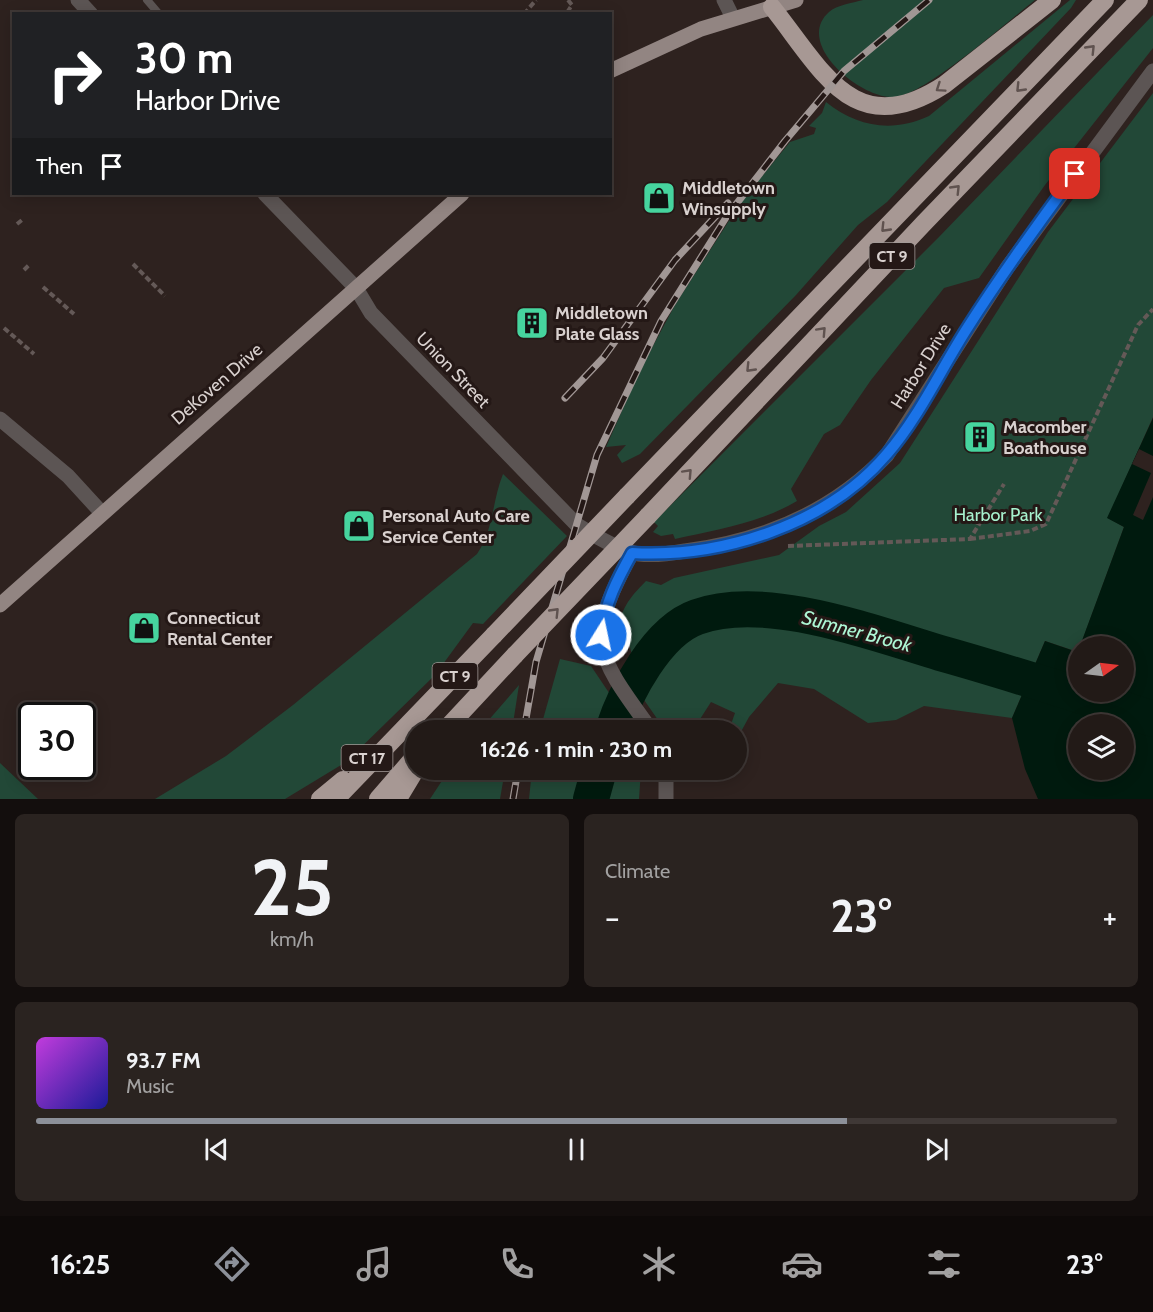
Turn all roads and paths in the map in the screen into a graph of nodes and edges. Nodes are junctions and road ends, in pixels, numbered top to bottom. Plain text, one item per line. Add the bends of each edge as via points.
1 (78, 0) edge
2 (147, 0) edge
3 (536, 0) edge
4 (568, 0) edge
5 (724, 0) edge
6 (796, 0) edge
7 (1052, 0) edge
8 (1105, 0) edge
9 (1139, 0) edge
10 (769, 4) edge
11 (89, 12) edge
12 (157, 12) edge
13 (526, 12) edge
14 (569, 12) edge
15 (733, 18) junction
16 (612, 70) edge
17 (1153, 71) edge
18 (266, 195) edge
19 (461, 195) edge
20 (22, 220) dead end
21 (17, 224) dead end
22 (133, 264) dead end
23 (29, 265) dead end
24 (24, 270) dead end
25 (43, 287) dead end
26 (356, 288) junction
27 (165, 296) dead end
28 (1153, 309) edge
29 (74, 314) dead end
30 (4, 328) dead end
31 (34, 354) dead end
32 (0, 418) edge
33 (1004, 484) dead end
34 (101, 512) junction
35 (964, 516) dead end
36 (981, 525) junction
37 (970, 539) junction
38 (788, 546) dead end
39 (632, 553) junction
40 (0, 605) edge
41 (414, 717) junction
42 (452, 720) edge
43 (644, 720) edge
44 (405, 768) edge
45 (409, 780) edge
46 (666, 780) edge
47 (320, 799) edge
48 (336, 799) edge
49 (378, 799) edge
50 (398, 799) edge
51 (666, 799) edge

1 - 11 street
2 - 12 lane
3 - 13 path
4 - 14 path via 572,4
5 - 15 street
6 - 10 main road
7 -> 10 highway via 944,85 925,97 892,108 875,107 846,95
8 -> 41 highway, CT 9, bridge
42 -> 9 highway, CT 9, bridge
10 - 15 main road
15 - 16 main road via 666,43
17 - 39 street, Harbor Drive via 1035,228 897,441 867,476 829,504 761,534 676,553
18 - 26 street, Union Street
19 - 26 main road, DeKoven Drive
20 - 21 path
22 - 27 path
23 - 24 path
25 - 29 path
26 - 34 main road, DeKoven Drive
26 - 39 street, Union Street via 371,313 578,525
28 - 37 path via 1138,326 1046,524 1030,531
30 - 31 path
32 - 34 street via 68,476
33 - 36 path
34 - 40 main road, DeKoven Drive
35 - 36 path
36 - 37 path
37 - 38 path
39 - 43 street via 612,588 601,635 603,652 616,682
41 - 47 highway, CT 17
41 - 48 highway, CT 9
44 - 49 highway
45 - 50 highway, CT 17
46 - 51 street

